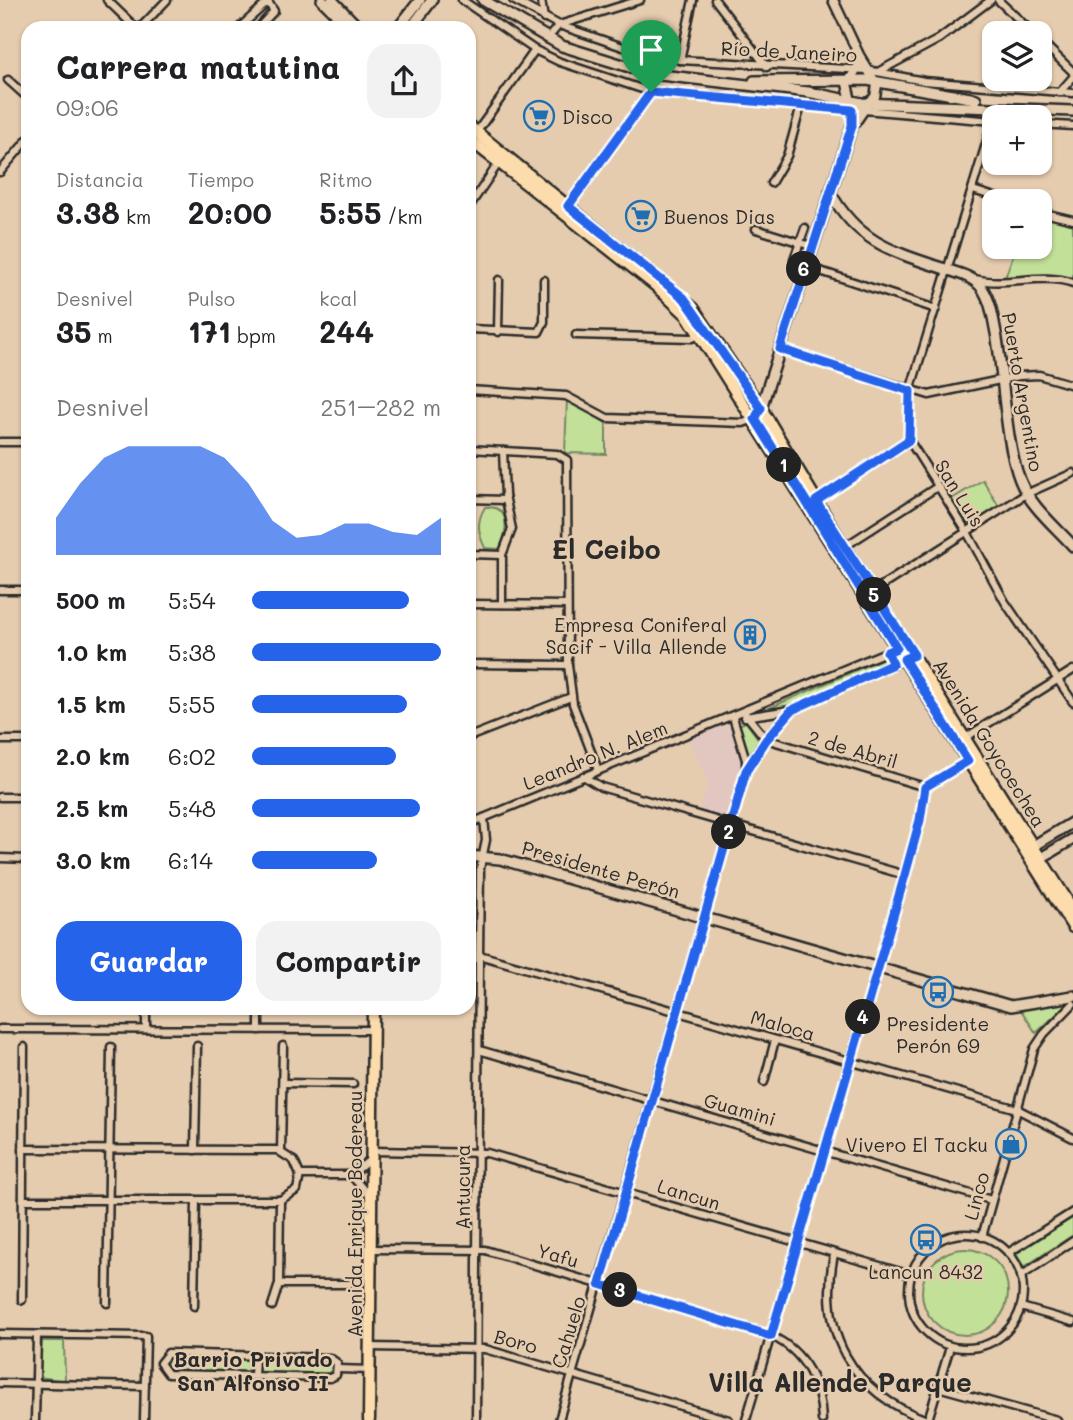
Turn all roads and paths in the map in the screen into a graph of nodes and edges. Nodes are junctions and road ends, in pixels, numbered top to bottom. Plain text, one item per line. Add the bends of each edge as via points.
1 (107, 0) edge
2 (167, 0) edge
3 (322, 0) edge
4 (332, 0) edge
5 (420, 0) edge
6 (432, 0) edge
7 (462, 0) edge
8 (513, 0) edge
9 (541, 0) edge
10 (640, 0) edge
11 (694, 0) edge
12 (715, 0) edge
13 (833, 0) edge
14 (991, 0) edge
15 (998, 0) edge
16 (486, 1) edge
17 (544, 19) junction
18 (130, 21) edge
19 (145, 21) edge
20 (247, 21) edge
21 (265, 21) edge
22 (343, 21) edge
23 (352, 21) edge
24 (404, 21) edge
25 (416, 21) edge
26 (1020, 21) edge
27 (559, 25) junction
28 (547, 38) junction
29 (535, 50) junction
30 (1052, 52) edge
31 (859, 55) junction
32 (680, 61) junction
33 (766, 67) junction
34 (856, 70) junction
35 (867, 70) junction
36 (1073, 74) edge
37 (877, 77) junction
38 (8, 80) dead end
39 (685, 80) junction
40 (848, 80) junction
41 (21, 91) edge
42 (651, 92) junction
43 (1060, 92) junction
44 (1073, 93) edge
45 (801, 106) junction
46 (858, 106) junction
47 (1073, 108) edge
48 (982, 120) edge
49 (1052, 125) edge
50 (1073, 126) edge
51 (476, 127) edge
52 (476, 137) edge
53 (476, 139) edge
54 (21, 146) edge
55 (982, 162) edge
56 (498, 164) junction
57 (2, 166) edge
58 (771, 183) dead end
59 (974, 190) junction
60 (830, 192) junction
61 (982, 193) edge
62 (476, 197) edge
63 (568, 206) junction
64 (1052, 215) edge
65 (1073, 220) edge
66 (805, 228) dead end
67 (756, 229) dead end
68 (800, 243) junction
69 (811, 246) junction
70 (794, 259) dead end
71 (805, 266) junction
72 (948, 270) junction
73 (972, 279) junction
74 (499, 280) dead end
75 (544, 280) dead end
76 (1073, 283) edge
77 (936, 309) junction
78 (476, 330) edge
79 (498, 332) junction
80 (576, 335) dead end
81 (702, 335) junction
82 (780, 349) junction
83 (1003, 378) junction
84 (1072, 382) edge
85 (476, 390) edge
86 (910, 391) junction
87 (761, 408) junction
88 (755, 419) junction
89 (909, 440) junction
90 (0, 442) edge
91 (21, 442) edge
92 (476, 449) edge
93 (503, 451) junction
94 (1073, 473) edge
95 (937, 487) junction
96 (1026, 494) junction
97 (476, 499) edge
98 (505, 500) junction
99 (816, 501) junction
100 (967, 532) junction
101 (1073, 546) edge
102 (844, 547) junction
103 (476, 554) edge
104 (502, 555) junction
105 (0, 590) edge
106 (21, 590) edge
107 (872, 592) junction
108 (476, 604) edge
109 (502, 604) junction
110 (567, 605) junction
111 (897, 648) junction
112 (909, 657) junction
113 (476, 664) edge
114 (893, 664) junction
115 (568, 665) junction
116 (1073, 670) edge
117 (1058, 678) junction
118 (571, 697) junction
119 (1073, 702) edge
120 (792, 710) junction
121 (746, 714) junction
122 (733, 717) junction
123 (476, 734) edge
124 (965, 737) junction
125 (0, 740) edge
126 (21, 740) edge
127 (766, 740) junction
128 (968, 761) junction
129 (598, 769) junction
130 (746, 771) junction
131 (583, 776) junction
132 (925, 787) junction
133 (0, 797) edge
134 (21, 797) edge
135 (484, 818) junction
136 (476, 821) edge
137 (1073, 822) edge
138 (731, 825) junction
139 (1073, 839) edge
140 (1033, 855) junction
141 (476, 856) edge
142 (483, 856) junction
143 (0, 858) edge
144 (21, 859) edge
145 (905, 875) junction
146 (1073, 910) edge
147 (705, 917) junction
148 (1073, 927) edge
149 (479, 955) junction
150 (877, 969) junction
151 (1073, 996) edge
152 (1073, 1004) edge
153 (678, 1011) junction
154 (146, 1015) edge
155 (259, 1015) edge
156 (373, 1015) edge
157 (0, 1029) edge
158 (146, 1029) junction
159 (259, 1030) junction
160 (373, 1030) junction
161 (775, 1040) junction
162 (197, 1046) dead end
163 (283, 1046) dead end
164 (24, 1047) dead end
165 (111, 1047) dead end
166 (479, 1050) junction
167 (850, 1060) junction
168 (764, 1082) dead end
169 (283, 1083) junction
170 (353, 1084) dead end
171 (652, 1100) junction
172 (1017, 1110) junction
173 (1073, 1138) edge
174 (23, 1149) junction
175 (110, 1150) junction
176 (195, 1150) junction
177 (824, 1150) junction
178 (281, 1152) junction
179 (477, 1152) junction
180 (372, 1154) junction
181 (300, 1175) junction
182 (351, 1175) junction
183 (626, 1192) junction
184 (371, 1198) junction
185 (23, 1200) junction
186 (109, 1200) junction
187 (196, 1200) junction
188 (280, 1200) junction
189 (991, 1200) junction
190 (1073, 1212) edge
191 (982, 1237) junction
192 (1073, 1241) edge
193 (798, 1243) junction
194 (372, 1249) junction
195 (478, 1250) junction
196 (834, 1254) junction
197 (1008, 1254) junction
198 (911, 1275) junction
199 (1021, 1276) junction
200 (279, 1284) junction
201 (349, 1284) dead end
202 (600, 1284) junction
203 (22, 1300) dead end
204 (107, 1303) dead end
205 (194, 1306) dead end
206 (272, 1306) dead end
207 (1021, 1307) junction
208 (1073, 1322) edge
209 (0, 1334) edge
210 (37, 1336) junction
211 (771, 1336) junction
212 (950, 1346) junction
213 (370, 1347) junction
214 (477, 1348) junction
215 (255, 1356) junction
216 (339, 1369) junction
217 (370, 1370) junction
218 (572, 1373) junction
219 (254, 1376) junction
220 (0, 1382) edge
221 (36, 1384) junction
222 (145, 1386) junction
223 (938, 1387) junction
224 (35, 1420) edge
225 (144, 1420) edge
226 (369, 1420) edge
227 (476, 1420) edge
228 (559, 1420) edge
229 (729, 1420) edge
230 (746, 1420) edge
231 (822, 1420) edge
232 (928, 1420) edge
233 (1057, 1420) edge

1 - 18 street
2 - 19 street
3 - 22 main road
4 - 23 main road
5 - 24 main road
6 - 25 main road
7 - 29 street
8 - 17 street, Río de Janeiro
9 - 17 street
10 - 27 street
11 - 32 street
12 - 33 street
13 - 31 street
14 - 37 street
15 - 26 street
16 - 28 main road
17 - 27 street, Río de Janeiro
20 - 21 street via 268,2 274,11
27 - 28 street
27 - 32 street, Río de Janeiro
28 - 39 main road via 602,61
29 - 42 street
29 - 51 street
30 - 36 street
31 - 34 street
31 - 35 street
32 - 33 street, Río de Janeiro
33 - 34 street, Río de Janeiro
34 - 35 street, Río de Janeiro
34 - 40 street
35 - 37 street
36 - 43 street
37 - 40 main road
37 - 43 street, Río de Janeiro
37 - 46 street via 878,92
37 - 47 main road via 967,99
38 - 41 street
39 - 40 main road
39 - 46 main road via 808,92
40 - 46 street via 846,89
42 - 45 street
42 - 63 street
43 - 44 street, Río de Janeiro
45 - 46 street
45 - 58 street via 787,156
46 - 47 main road
46 - 48 street
46 - 60 main road
49 - 50 street
52 - 63 main road, Avenida Goycoechea
53 - 56 main road, Avenida Goycoechea
54 - 57 street
55 - 59 street
56 - 62 street
56 - 81 main road, Avenida Goycoechea via 670,297
59 - 61 street
59 - 72 street
60 - 69 main road
60 - 72 main road via 849,221 868,238 890,251
63 - 87 main road, Avenida Goycoechea via 684,298
64 - 65 street
66 - 68 street
67 - 68 street
68 - 69 street
68 - 70 street
69 - 71 main road
71 - 77 street
71 - 82 main road
72 - 73 main road
72 - 77 street
73 - 76 street via 1001,284 1051,279
73 - 83 main road, Puerto Argentino via 990,304
74 - 79 street
75 - 79 street via 543,329
77 - 86 street
78 - 79 street
80 - 81 street
81 - 88 main road, Avenida Goycoechea
82 - 86 street
82 - 87 main road
83 - 84 street via 1040,375
83 - 86 street via 937,395
83 - 96 main road, Puerto Argentino via 1016,469
85 - 88 street via 566,396 607,418 743,423
86 - 89 street
87 - 88 main road
87 - 99 main road, Avenida Goycoechea
88 - 111 main road, Avenida Goycoechea
89 - 95 street, San Luis
89 - 99 street
90 - 91 street
92 - 93 street
93 - 98 street
93 - 110 street via 565,457
94 - 96 street
95 - 100 street, San Luis
95 - 102 street
96 - 100 street
96 - 101 main road, Puerto Argentino
97 - 98 street
98 - 104 street via 512,529
99 - 102 main road, Avenida Goycoechea
100 - 107 street
100 - 117 street, San Luis via 1005,602
102 - 107 main road, Avenida Goycoechea
103 - 104 street
104 - 109 street
105 - 106 street
107 - 111 main road, Avenida Goycoechea
108 - 109 street
109 - 110 street
110 - 115 street
111 - 112 main road, Avenida Goycoechea
111 - 114 street
111 - 121 street, Leandro N. Alem
112 - 114 street, Leandro N. Alem
112 - 124 main road, Avenida Goycoechea
112 - 128 main road, Avenida Goycoechea
113 - 115 street
114 - 120 street, Leandro N. Alem
115 - 118 street
116 - 117 street
117 - 119 street, San Luis
117 - 124 street
118 - 123 street
118 - 129 street
120 - 121 street, Leandro N. Alem
120 - 127 street, Leandro N. Alem
121 - 122 street, Leandro N. Alem
121 - 127 street
122 - 129 street, Leandro N. Alem
122 - 130 street
124 - 140 main road, Avenida Goycoechea
125 - 126 street
127 - 130 street, Leandro N. Alem
127 - 132 street, 2 de Abril
128 - 132 street
128 - 140 main road, Avenida Goycoechea
129 - 131 street, Leandro N. Alem
130 - 138 street, Cahuelo
131 - 135 street, Leandro N. Alem
131 - 138 street via 601,787
132 - 145 street
133 - 134 street
135 - 136 street, Leandro N. Alem
135 - 142 street, Antucura
137 - 140 main road
138 - 145 street
138 - 147 street, Cahuelo
139 - 140 main road
140 - 146 main road, Avenida Goycoechea
140 - 148 main road, Avenida Goycoechea
141 - 142 main road, Presidente Perón
142 - 147 main road, Presidente Perón
142 - 149 street, Antucura
143 - 144 street
145 - 150 street
147 - 150 main road, Presidente Perón
147 - 153 street, Cahuelo
149 - 153 street, Maloca
149 - 166 street, Antucura
150 - 151 main road, Presidente Perón via 1011,1006
150 - 167 street
152 - 172 street, Linco via 1036,1045
153 - 161 street, Maloca
153 - 171 street, Cahuelo
154 - 158 street
155 - 159 street
156 - 160 main road, Avenida Enrique Bodereau
157 - 158 street
158 - 159 street
159 - 160 street
160 - 180 main road, Avenida Enrique Bodereau
161 - 167 street, Maloca
161 - 168 street
162 - 176 street
163 - 169 street
164 - 174 street
165 - 175 street
166 - 171 street, Guamini
166 - 179 street, Antucura
167 - 172 street, Maloca
167 - 177 street
169 - 170 street
169 - 178 street
171 - 177 street, Guamini
171 - 183 street, Cahuelo
172 - 173 street, Maloca
172 - 189 street, Linco
174 - 175 street
174 - 185 street
175 - 176 street
175 - 186 street
176 - 178 street
177 - 189 street, Guamini
177 - 193 street
178 - 181 street via 294,1161
179 - 180 street, Lancun
179 - 183 street, Lancun
179 - 195 street, Antucura
180 - 182 street
180 - 184 main road, Avenida Enrique Bodereau
181 - 182 street
181 - 188 street via 297,1190
182 - 184 street
183 - 193 street, Lancun
183 - 202 street, Cahuelo
184 - 194 main road, Avenida Enrique Bodereau
185 - 186 street
185 - 203 street
186 - 187 street
186 - 204 street
187 - 188 street
187 - 205 street
188 - 200 street
189 - 191 street, Linco
190 - 197 street
191 - 197 street, Linco
191 - 198 street via 957,1235 933,1245
192 - 199 street
193 - 196 street, Lancun
193 - 211 street
194 - 195 street, Yafu
194 - 213 main road, Avenida Enrique Bodereau
195 - 202 street, Yafu
195 - 214 street, Antucura
196 - 198 street, Lancun
196 - 232 street via 830,1308 845,1355 873,1391
197 - 199 street, Linco
198 - 212 street via 916,1320
199 - 207 street
200 - 201 street
200 - 206 street
202 - 211 street, Yafu
202 - 218 street, Cahuelo
207 - 208 street
207 - 212 street via 1006,1332 994,1340 967,1348
209 - 210 street
210 - 221 street
210 - 222 street via 146,1336
211 - 230 street
211 - 231 street via 791,1348 809,1370 817,1384
212 - 223 street
213 - 214 street, Boro
213 - 217 main road, Avenida Enrique Bodereau
214 - 218 street, Boro
214 - 227 street, Antucura
215 - 216 street via 330,1358
215 - 219 street
215 - 219 street via 168,1353 160,1363 167,1374
216 - 217 street
216 - 219 street via 330,1378
217 - 226 main road, Avenida Enrique Bodereau
218 - 228 street, Cahuelo
218 - 229 street, Boro
220 - 221 street
221 - 222 street
221 - 224 street
222 - 225 street
223 - 232 street
223 - 233 street

